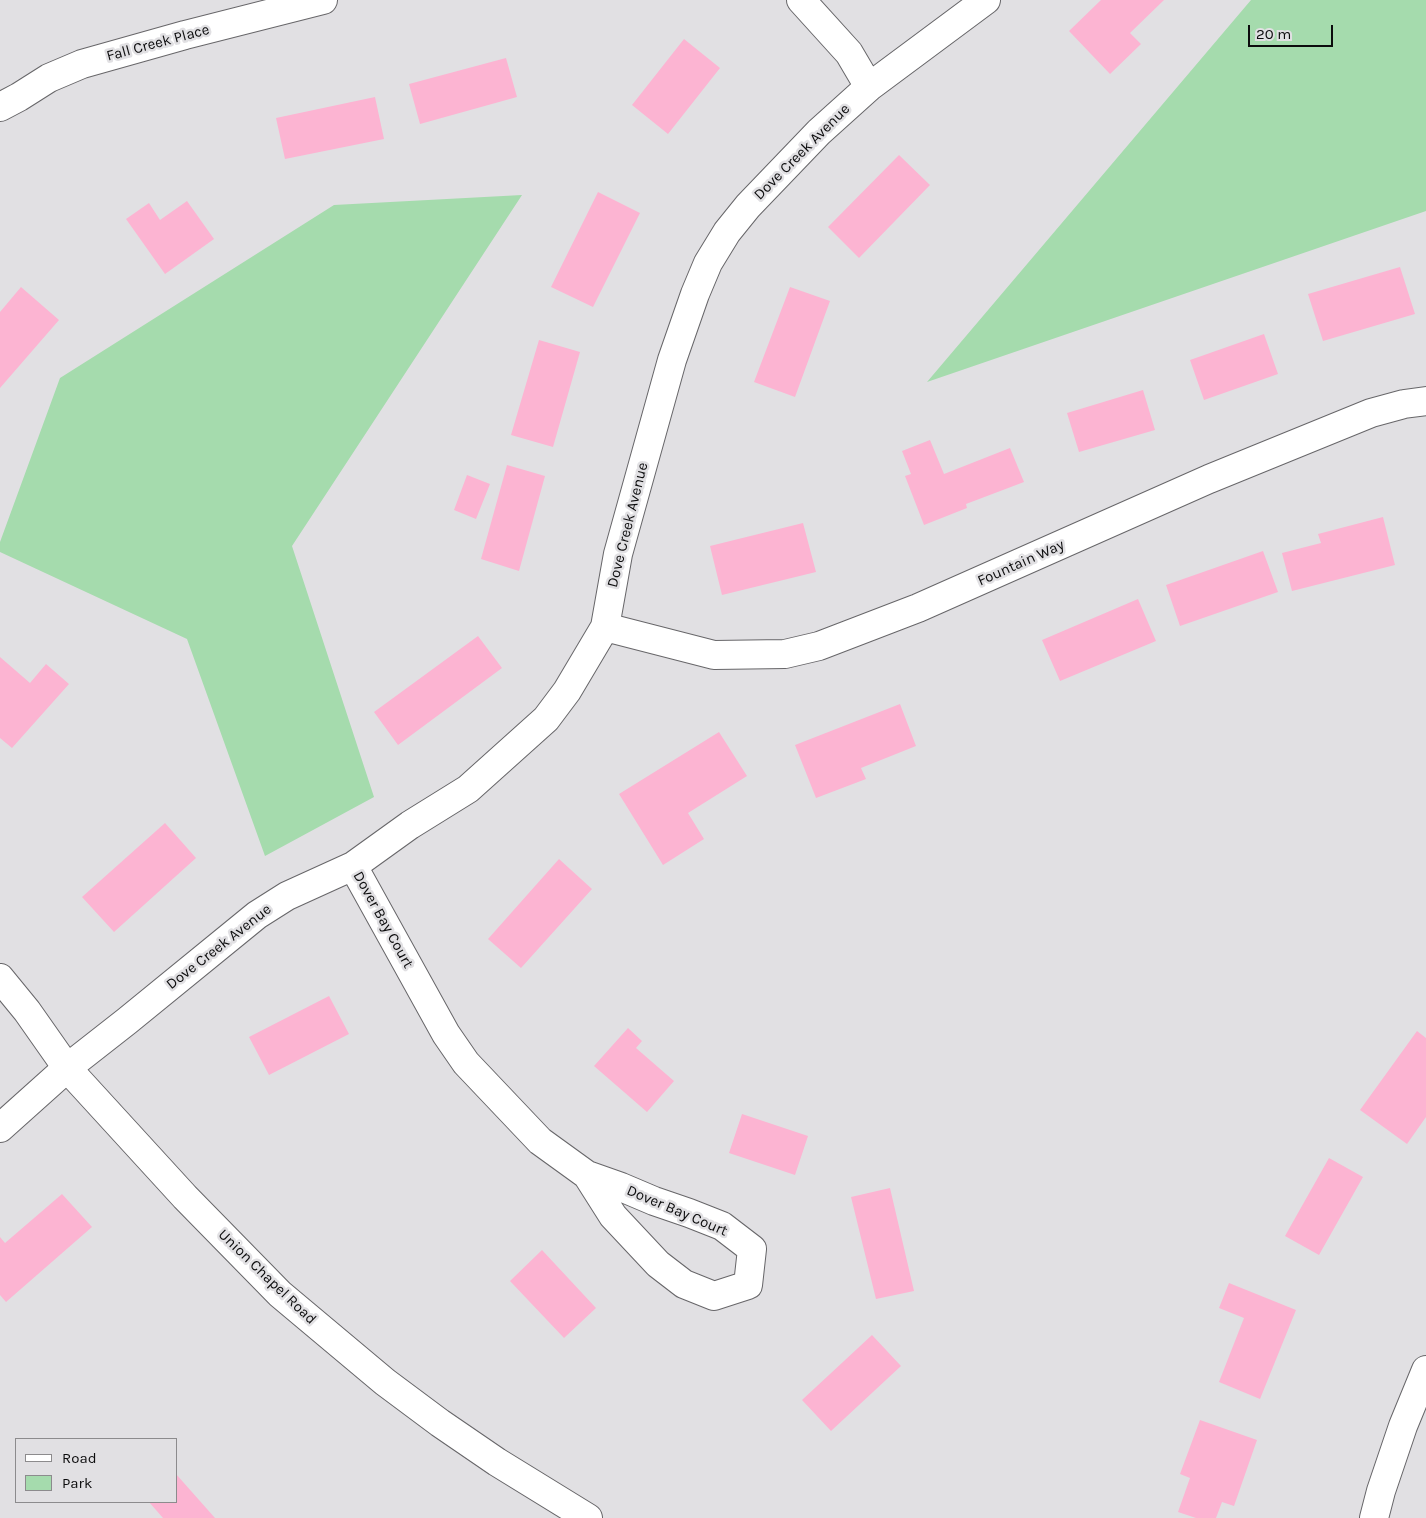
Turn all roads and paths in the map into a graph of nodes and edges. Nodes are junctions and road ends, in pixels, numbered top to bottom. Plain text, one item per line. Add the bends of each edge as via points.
1 (323, 0) edge
2 (801, 0) edge
3 (986, 0) edge
4 (869, 87) junction
5 (0, 107) edge
6 (1426, 401) edge
7 (605, 627) junction
8 (353, 866) junction
9 (0, 978) edge
10 (67, 1068) junction
11 (0, 1128) edge
12 (587, 1175) junction
13 (1426, 1370) edge
14 (588, 1518) edge
15 (1374, 1518) edge

1 - 5 street, Fall Creek Place via 82,64 49,78
2 - 4 street via 849,52
3 - 4 street, Dove Creek Avenue
4 - 7 street, Dove Creek Avenue via 819,132 748,206 726,232 708,263 672,360 618,554
6 - 7 street, Fountain Way via 1371,414 1209,479 918,608 819,646 785,654 714,654
7 - 8 street, Dove Creek Avenue via 567,691 546,719 468,789 410,824
8 - 10 street, Dove Creek Avenue via 287,896 257,915
8 - 12 street, Dover Bay Court via 446,1034 466,1063 540,1141
9 - 10 street, Union Chapel Road via 28,1011
10 - 11 street, Dove Creek Avenue
10 - 14 street, Union Chapel Road via 280,1294 385,1382 440,1423
12 - 12 street, Dover Bay Court via 613,1216 658,1264 684,1284 714,1296 748,1286 752,1249 722,1226
13 - 15 street via 1403,1426

